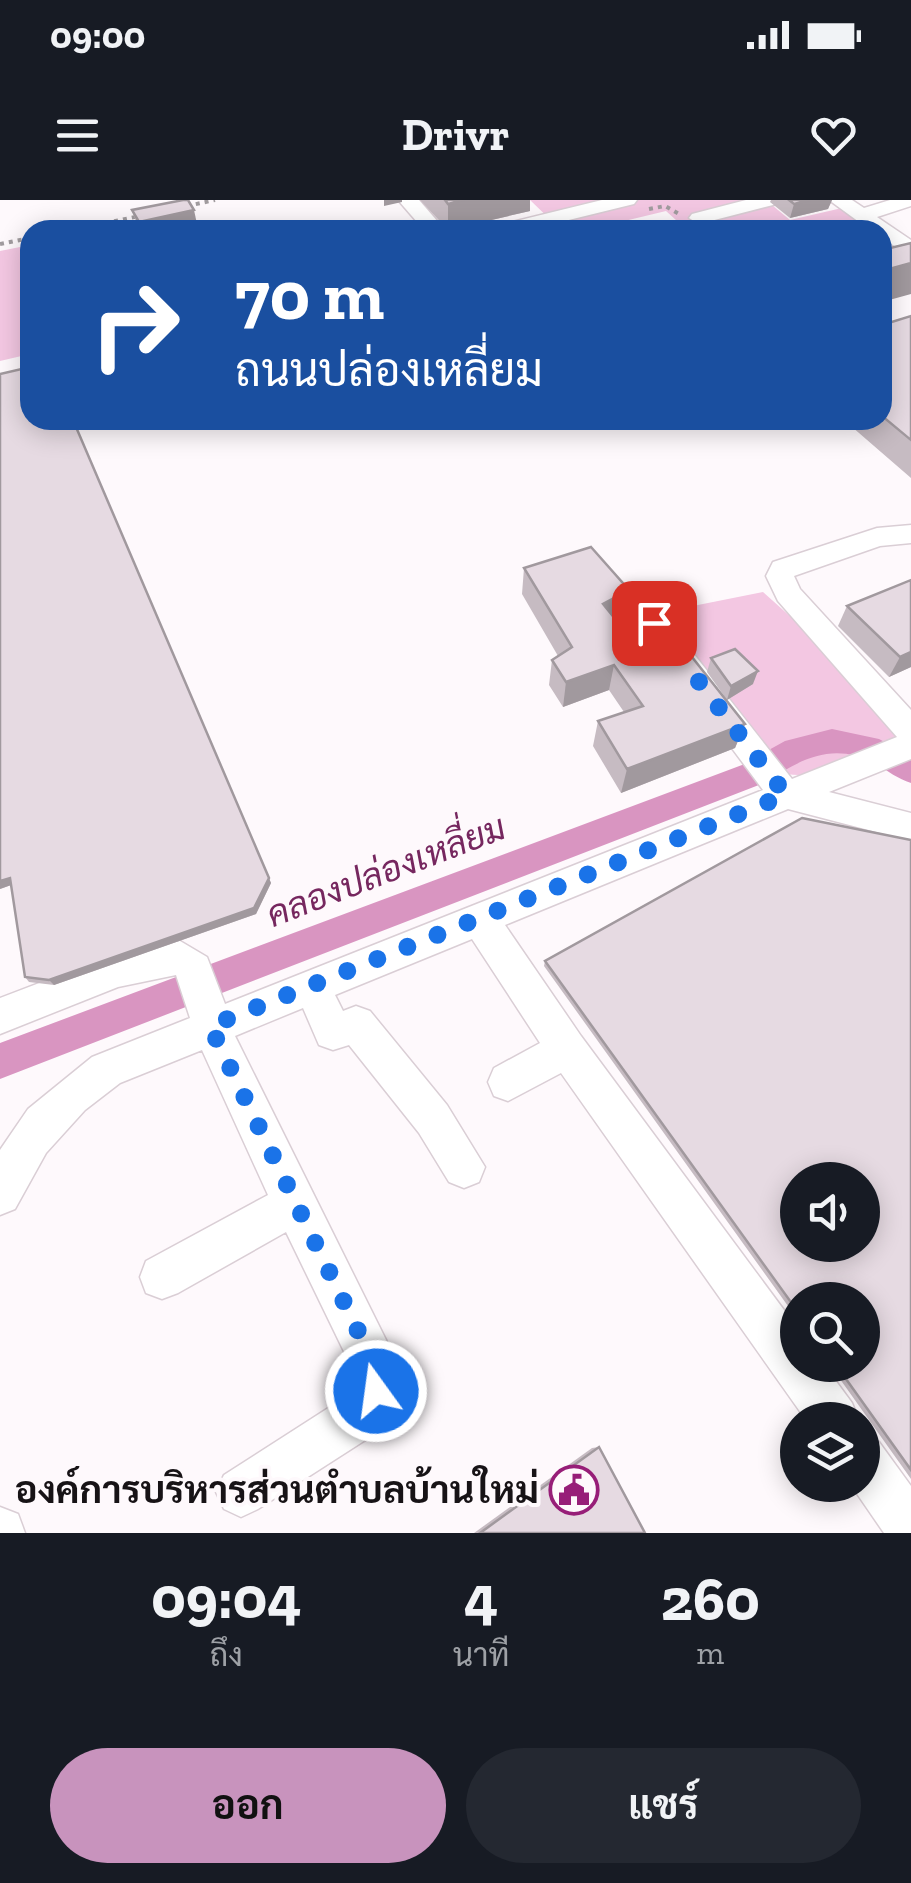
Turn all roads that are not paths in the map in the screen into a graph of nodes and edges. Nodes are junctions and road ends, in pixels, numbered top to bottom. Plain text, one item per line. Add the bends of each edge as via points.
1 (408, 200) edge
2 (627, 200) edge
3 (770, 200) edge
4 (839, 200) edge
5 (911, 200) edge
6 (699, 218) dead end
7 (426, 220) edge
8 (544, 220) edge
9 (869, 220) edge
10 (872, 220) edge
11 (911, 534) edge
12 (654, 623) edge
13 (900, 746) edge
14 (772, 777) junction
15 (911, 826) edge
16 (479, 918) junction
17 (311, 985) junction
18 (202, 996) junction
19 (0, 1016) edge
20 (567, 1049) junction
21 (508, 1082) dead end
22 (17, 1135) edge
23 (464, 1167) dead end
24 (0, 1194) edge
25 (296, 1203) junction
26 (162, 1277) dead end
27 (822, 1402) edge
28 (880, 1484) edge
29 (241, 1492) dead end
30 (911, 1528) edge

1 - 7 street
2 - 8 street
3 - 6 street
4 - 9 street
5 - 10 street
11 - 13 street via 876,537 783,568 780,576
12 - 14 street
13 - 14 street
14 - 15 street
14 - 16 street
16 - 17 street
16 - 20 street
17 - 18 street
17 - 23 street via 333,1032 356,1024
18 - 19 street via 184,958 168,958
18 - 22 street
18 - 25 street
20 - 21 street
20 - 27 street
22 - 24 street
25 - 26 street
25 - 29 street via 375,1366 376,1391 364,1413
28 - 30 street

